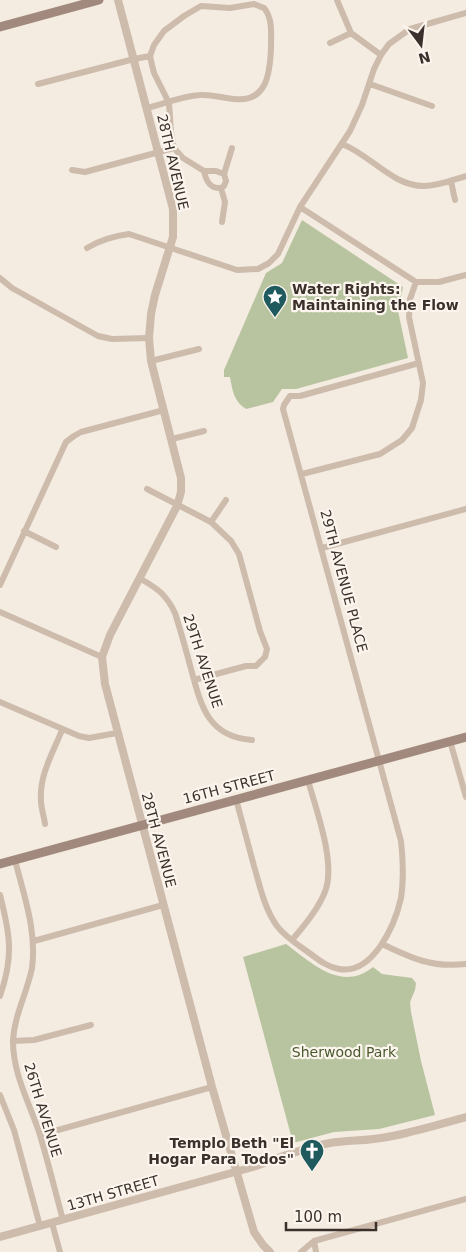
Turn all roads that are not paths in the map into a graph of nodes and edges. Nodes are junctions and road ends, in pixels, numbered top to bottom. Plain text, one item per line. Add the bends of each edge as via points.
1 (76, 0) edge
2 (99, 0) edge
3 (118, 0) edge
4 (336, 0) edge
5 (52, 13) junction
6 (466, 13) edge
7 (0, 27) edge
8 (351, 33) junction
9 (330, 43) dead end
10 (381, 55) junction
11 (150, 56) junction
12 (134, 59) junction
13 (38, 84) dead end
14 (370, 84) junction
15 (169, 103) junction
16 (432, 106) dead end
17 (147, 108) junction
18 (342, 144) junction
19 (174, 148) junction
20 (232, 148) dead end
21 (159, 151) junction
22 (72, 170) dead end
23 (204, 172) junction
24 (224, 174) junction
25 (466, 176) edge
26 (451, 181) junction
27 (221, 188) junction
28 (455, 200) dead end
29 (300, 207) junction
30 (222, 222) dead end
31 (87, 248) dead end
32 (170, 248) junction
33 (466, 275) edge
34 (0, 278) edge
35 (416, 282) junction
36 (149, 338) junction
37 (199, 349) dead end
38 (151, 361) junction
39 (419, 363) junction
40 (164, 410) junction
41 (204, 431) dead end
42 (172, 439) junction
43 (302, 474) junction
44 (147, 489) dead end
45 (226, 500) dead end
46 (177, 506) junction
47 (466, 509) edge
48 (211, 522) junction
49 (24, 531) junction
50 (56, 547) dead end
51 (322, 548) junction
52 (139, 578) junction
53 (0, 585) edge
54 (0, 612) edge
55 (102, 657) junction
56 (194, 680) junction
57 (0, 702) edge
58 (62, 730) junction
59 (117, 733) junction
60 (466, 737) edge
61 (252, 740) dead end
62 (450, 741) junction
63 (379, 761) junction
64 (308, 780) junction
65 (466, 797) edge
66 (236, 799) junction
67 (45, 824) dead end
68 (142, 826) junction
69 (15, 860) junction
70 (0, 864) edge
71 (0, 895) edge
72 (163, 905) junction
73 (292, 940) junction
74 (34, 941) junction
75 (382, 944) junction
76 (466, 964) edge
77 (0, 996) edge
78 (91, 1025) dead end
79 (13, 1041) junction
80 (212, 1087) junction
81 (0, 1095) edge
82 (466, 1117) edge
83 (40, 1135) junction
84 (237, 1172) junction
85 (466, 1199) edge
86 (63, 1220) junction
87 (52, 1223) junction
88 (40, 1226) junction
89 (0, 1237) edge
90 (314, 1241) junction
91 (60, 1252) edge
92 (270, 1252) edge
93 (301, 1252) edge
94 (316, 1252) edge

1 - 5 main road
2 - 5 main road
3 - 12 street, 28TH AVENUE
4 - 8 street
5 - 7 main road
6 - 10 street via 410,30 395,39
8 - 9 street
8 - 10 street
10 - 14 street
11 - 12 street
11 - 15 street, 28TH AVENUE via 154,73
11 - 15 street, 28TH AVENUE via 160,35 201,6 230,8 254,4 264,8 269,15 271,67 267,82 261,89 243,98 196,95
12 - 13 street
12 - 17 street, 28TH AVENUE
14 - 16 street
14 - 18 street
15 - 17 street
15 - 19 street, 28TH AVENUE
17 - 21 street, 28TH AVENUE
18 - 26 street via 411,184 430,186
18 - 29 street
19 - 21 street
19 - 23 street, 28TH AVENUE via 182,158
20 - 24 street
21 - 22 street via 85,172
21 - 32 street, 28TH AVENUE via 173,210
23 - 24 street
23 - 27 street, 28TH AVENUE via 210,185
24 - 27 street via 226,181
25 - 26 street
26 - 28 street
27 - 30 street via 225,202
29 - 32 street via 278,254 258,269 237,270
29 - 35 street
31 - 32 street via 96,242 129,234
32 - 36 street, 28TH AVENUE via 155,296
33 - 35 street via 439,282
34 - 36 street via 98,336
35 - 39 street via 409,304 409,318
36 - 38 street, 28TH AVENUE
37 - 38 street
38 - 40 street, 28TH AVENUE
39 - 43 street via 423,383 421,400 412,428 402,440 380,454
39 - 43 street, 29TH AVENUE PLACE via 290,396 283,409
40 - 42 street, 28TH AVENUE
40 - 49 street via 74,436 66,442
41 - 42 street
42 - 46 street, 28TH AVENUE via 181,478
43 - 51 street, 29TH AVENUE PLACE
44 - 46 street
45 - 48 street
46 - 48 street
46 - 52 street, 28TH AVENUE
47 - 51 street
48 - 56 street via 231,541 239,554 267,649 256,666
49 - 50 street
49 - 53 street
51 - 63 street, 29TH AVENUE PLACE
52 - 55 street, 28TH AVENUE
52 - 56 street, 29TH AVENUE via 156,587 169,600
54 - 55 street
55 - 59 street, 28TH AVENUE
56 - 61 street, 29TH AVENUE via 210,720 229,736
57 - 58 street
58 - 59 street via 89,738
58 - 67 street via 43,778 41,802
59 - 68 street, 28TH AVENUE
60 - 62 main road, 16TH STREET
62 - 63 main road, 16TH STREET
62 - 65 street
63 - 64 main road, 16TH STREET
63 - 75 street via 401,841 403,874 401,897
64 - 66 main road, 16TH STREET
64 - 73 street via 328,854 329,876 320,902
66 - 68 main road, 16TH STREET
66 - 73 street via 268,910 277,926
68 - 69 main road, 16TH STREET
68 - 72 street, 28TH AVENUE
69 - 70 main road, 16TH STREET
69 - 74 street, 26TH AVENUE
71 - 77 street via 10,949
72 - 74 street
72 - 80 street, 28TH AVENUE
73 - 75 street via 327,966 339,969 362,965
74 - 79 street, 26TH AVENUE via 26,994
75 - 76 street via 414,960 433,964
78 - 79 street via 34,1040
79 - 83 street, 26TH AVENUE via 19,1081
80 - 83 street
80 - 84 street, 28TH AVENUE
81 - 88 street via 14,1130
82 - 84 street, 13TH STREET via 390,1137 316,1146
83 - 86 street, 26TH AVENUE
84 - 86 street, 13TH STREET
84 - 92 street, 28TH AVENUE via 254,1232
85 - 90 street
86 - 87 street, 13TH STREET
87 - 88 street, 13TH STREET
87 - 91 street
88 - 89 street, 13TH STREET
90 - 93 street
90 - 94 street

